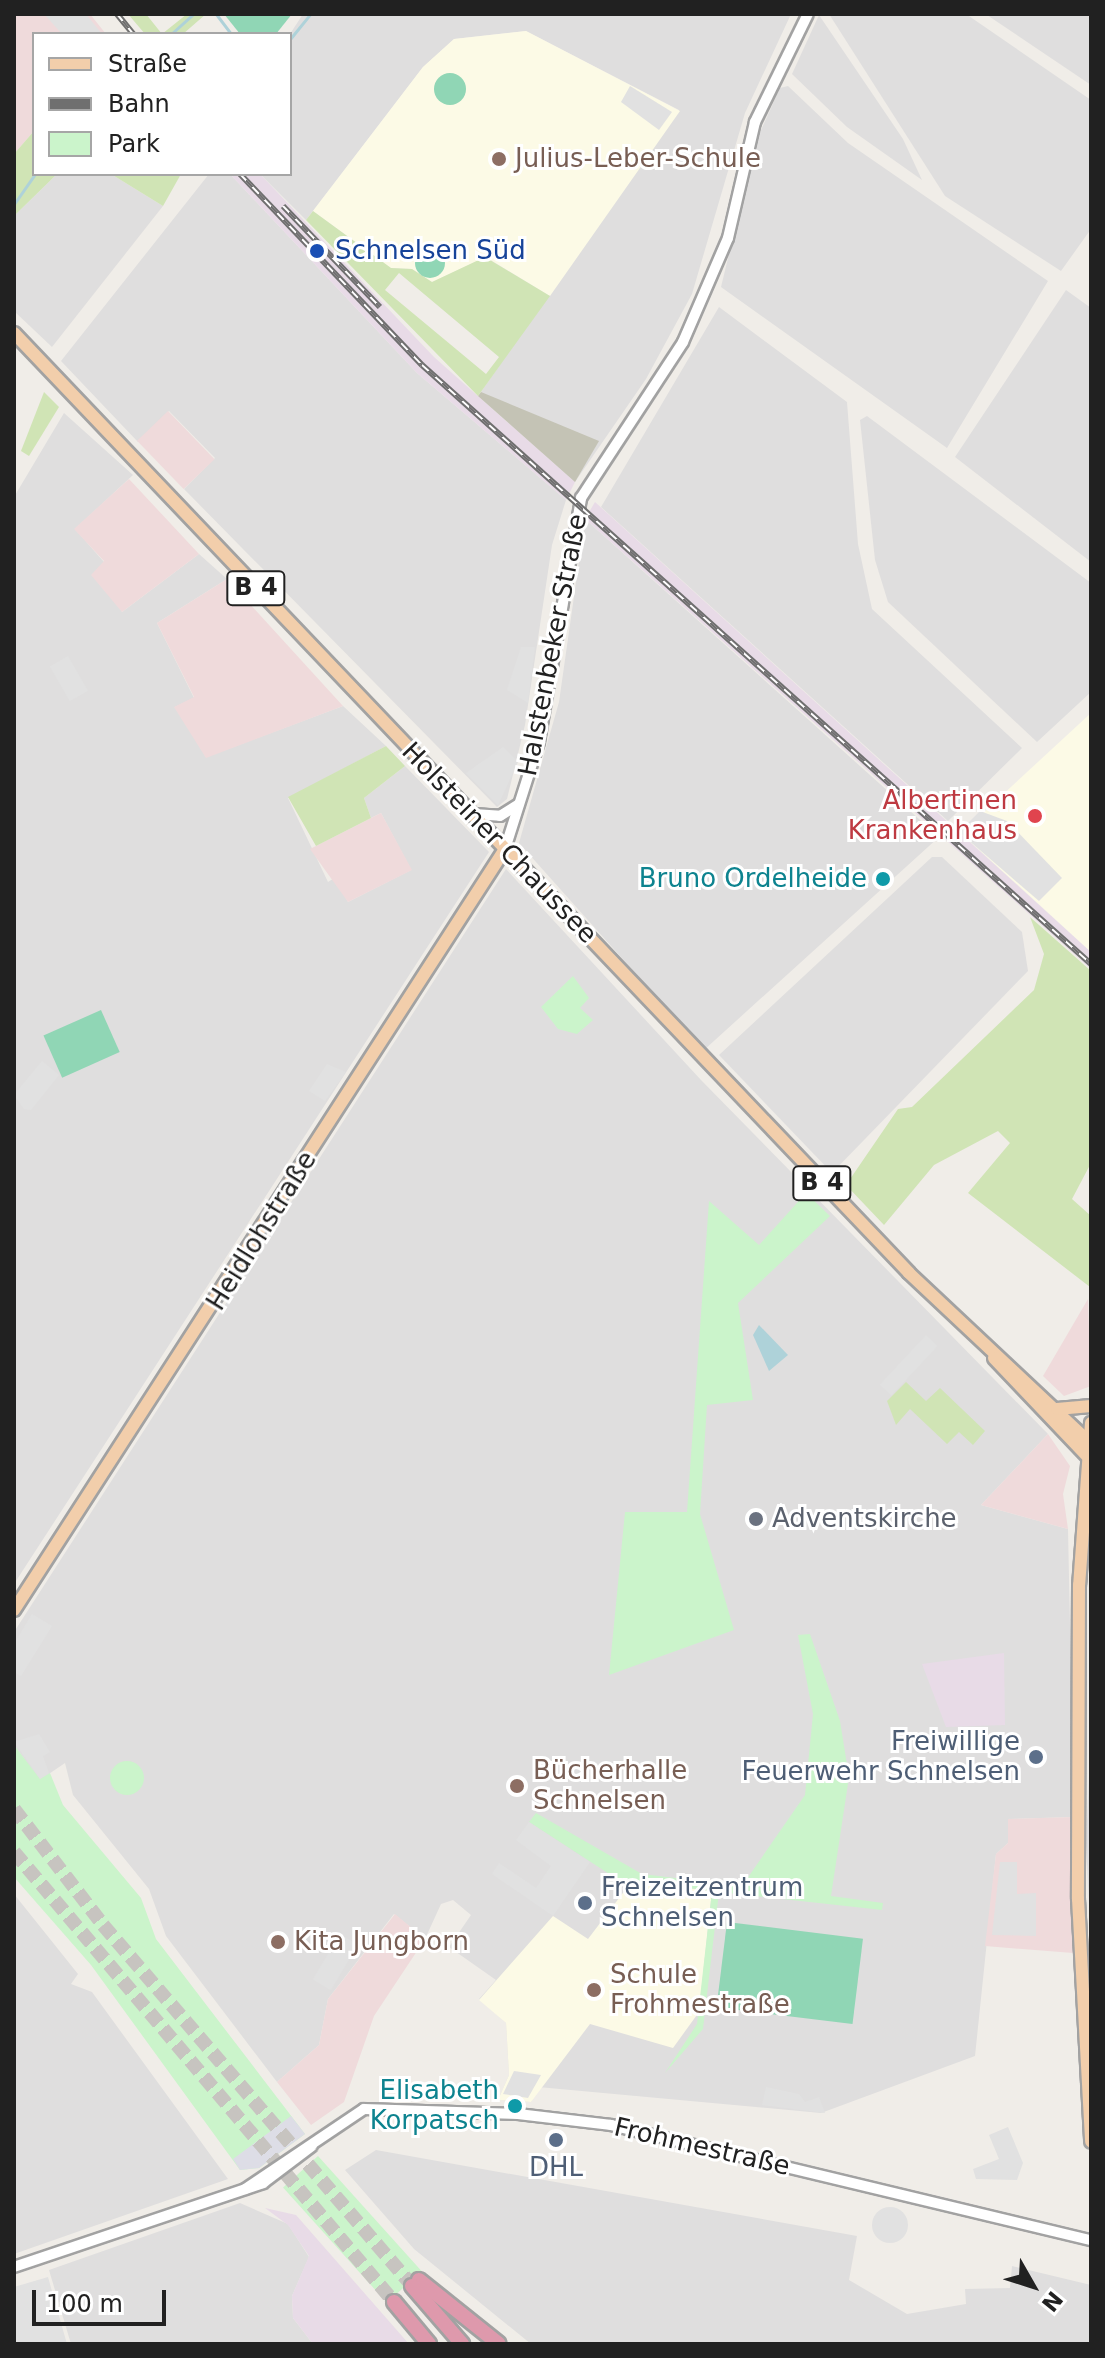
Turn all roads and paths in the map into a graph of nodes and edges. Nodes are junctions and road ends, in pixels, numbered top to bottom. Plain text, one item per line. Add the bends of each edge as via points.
1 (808, 14) edge
2 (14, 333) edge
3 (521, 803) junction
4 (474, 814) junction
5 (505, 849) junction
6 (987, 1349) junction
7 (1091, 1406) edge
8 (1057, 1409) junction
9 (1091, 1423) edge
10 (1088, 1449) edge
11 (1086, 1502) edge
12 (14, 1610) edge
13 (1091, 2142) edge
14 (1091, 2240) edge
15 (14, 2267) edge
16 (394, 2302) tunnel mouth
17 (429, 2344) edge
18 (462, 2344) edge
19 (499, 2344) edge

1 - 3 street, Halstenbeker Straße via 755,122 728,238 683,342 581,498 543,721
2 - 4 main road, Holsteiner Chaussee / B 4
3 - 4 street via 500,816
3 - 5 street, Halstenbeker Straße
4 - 5 main road, Holsteiner Chaussee / B 4
5 - 6 main road, Holsteiner Chaussee / B 4
5 - 12 main road, Heidlohstraße
6 - 8 main road, Holsteiner Chaussee / B 4
6 - 10 main road, Holsteiner Chaussee / B 4
7 - 8 main road
8 - 10 main road, Holsteiner Chaussee / B 4
9 - 10 main road
10 - 11 main road
11 - 13 main road via 1079,1959
14 - 15 street, Frohmestraße via 555,2116 378,2106 351,2115 245,2189
16 - 17 highway
18 - 19 highway via 416,2283

